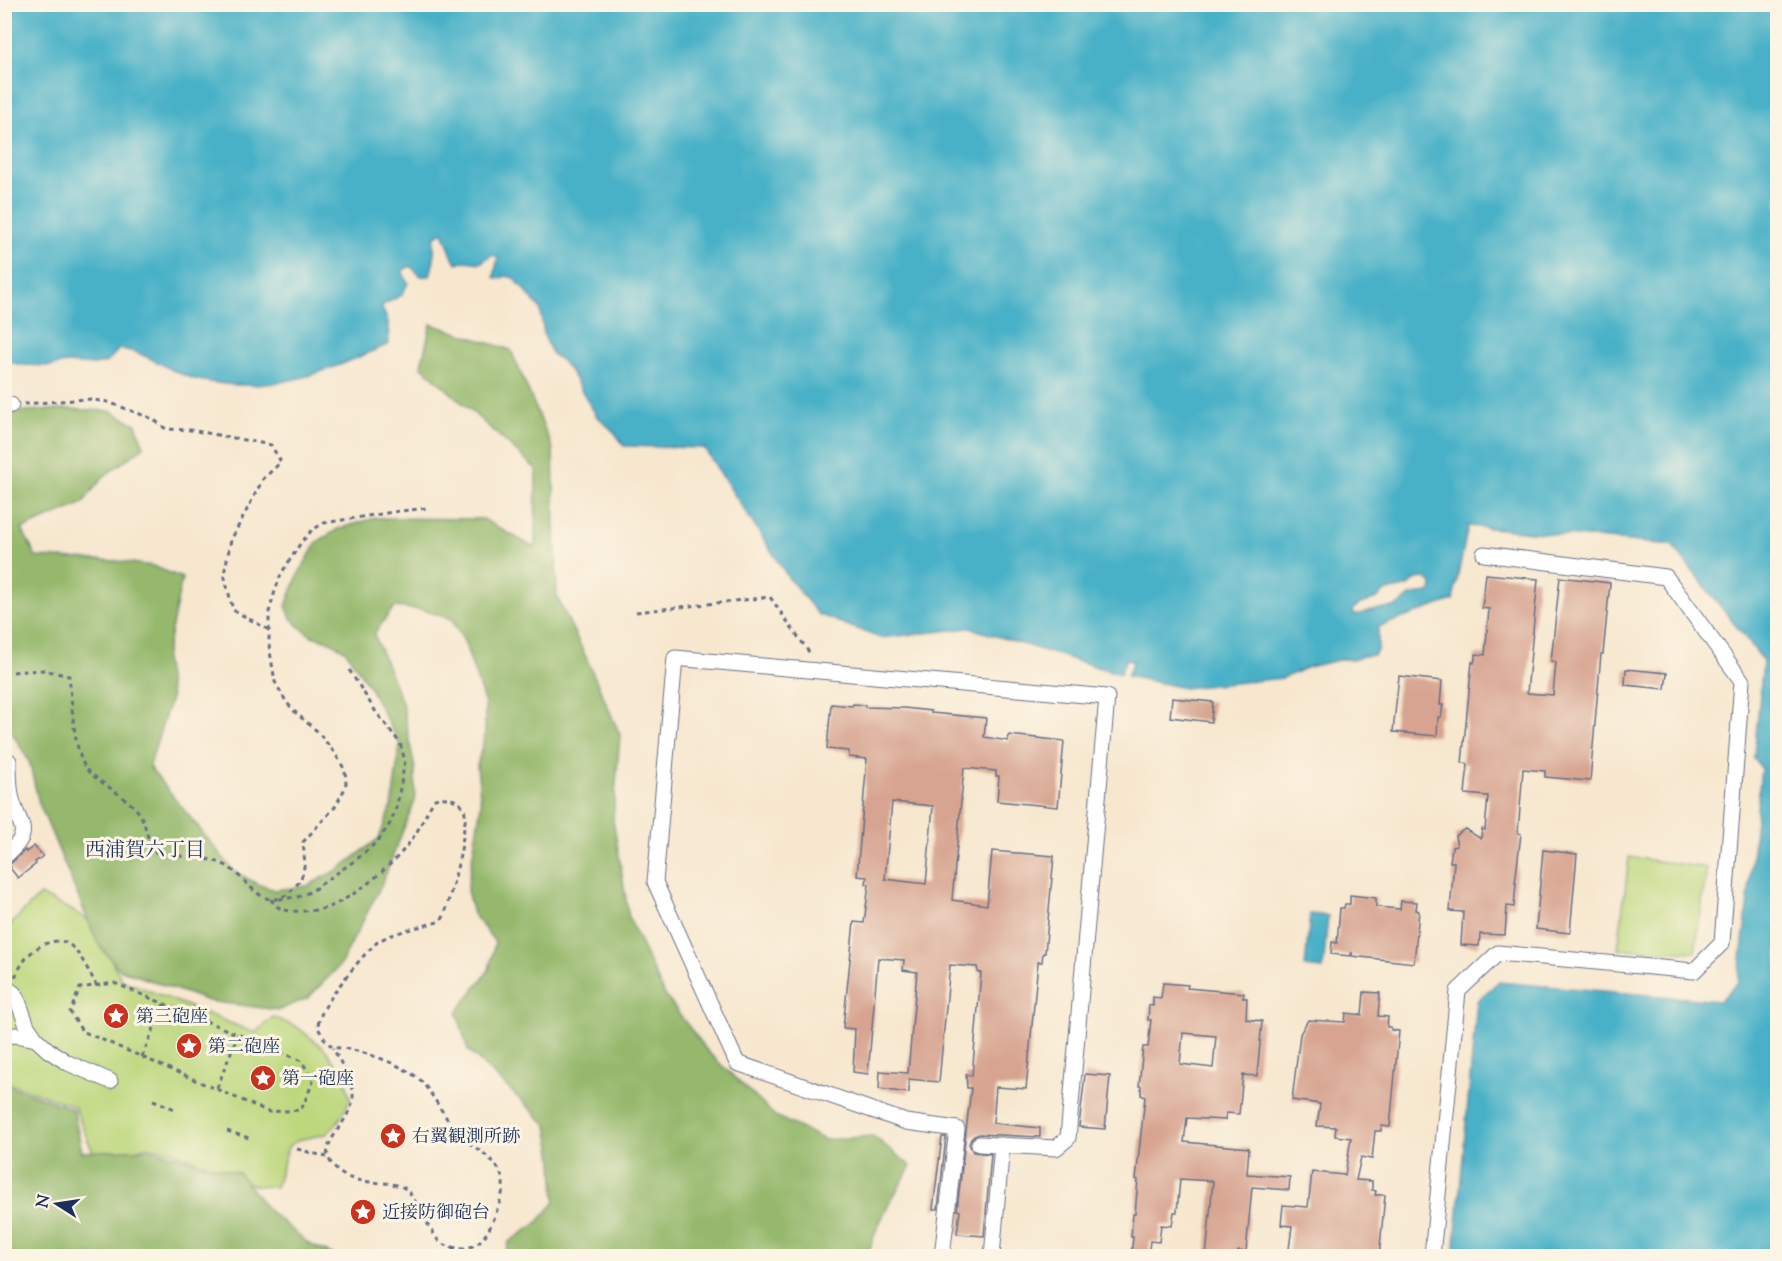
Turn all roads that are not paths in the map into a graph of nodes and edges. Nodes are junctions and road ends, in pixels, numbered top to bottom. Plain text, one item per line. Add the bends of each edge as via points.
1 (1484, 554) dead end
2 (9, 761) dead end
3 (4, 857) edge
4 (6, 989) edge
5 (4, 1036) edge
6 (36, 1039) junction
7 (110, 1081) dead end
8 (979, 1144) dead end
9 (1002, 1146) junction
10 (942, 1257) edge
11 (992, 1257) edge
12 (1432, 1257) edge

1 - 12 lane via 1666,577 1742,681 1722,943 1694,971 1498,953 1458,990
2 - 3 lane via 11,795 24,831
4 - 6 lane via 16,995
5 - 6 lane
6 - 7 lane via 68,1063
8 - 9 lane
9 - 10 lane via 1056,1148 1068,1138 1107,697 675,658 655,882 737,1063 906,1122 957,1129
9 - 11 lane

